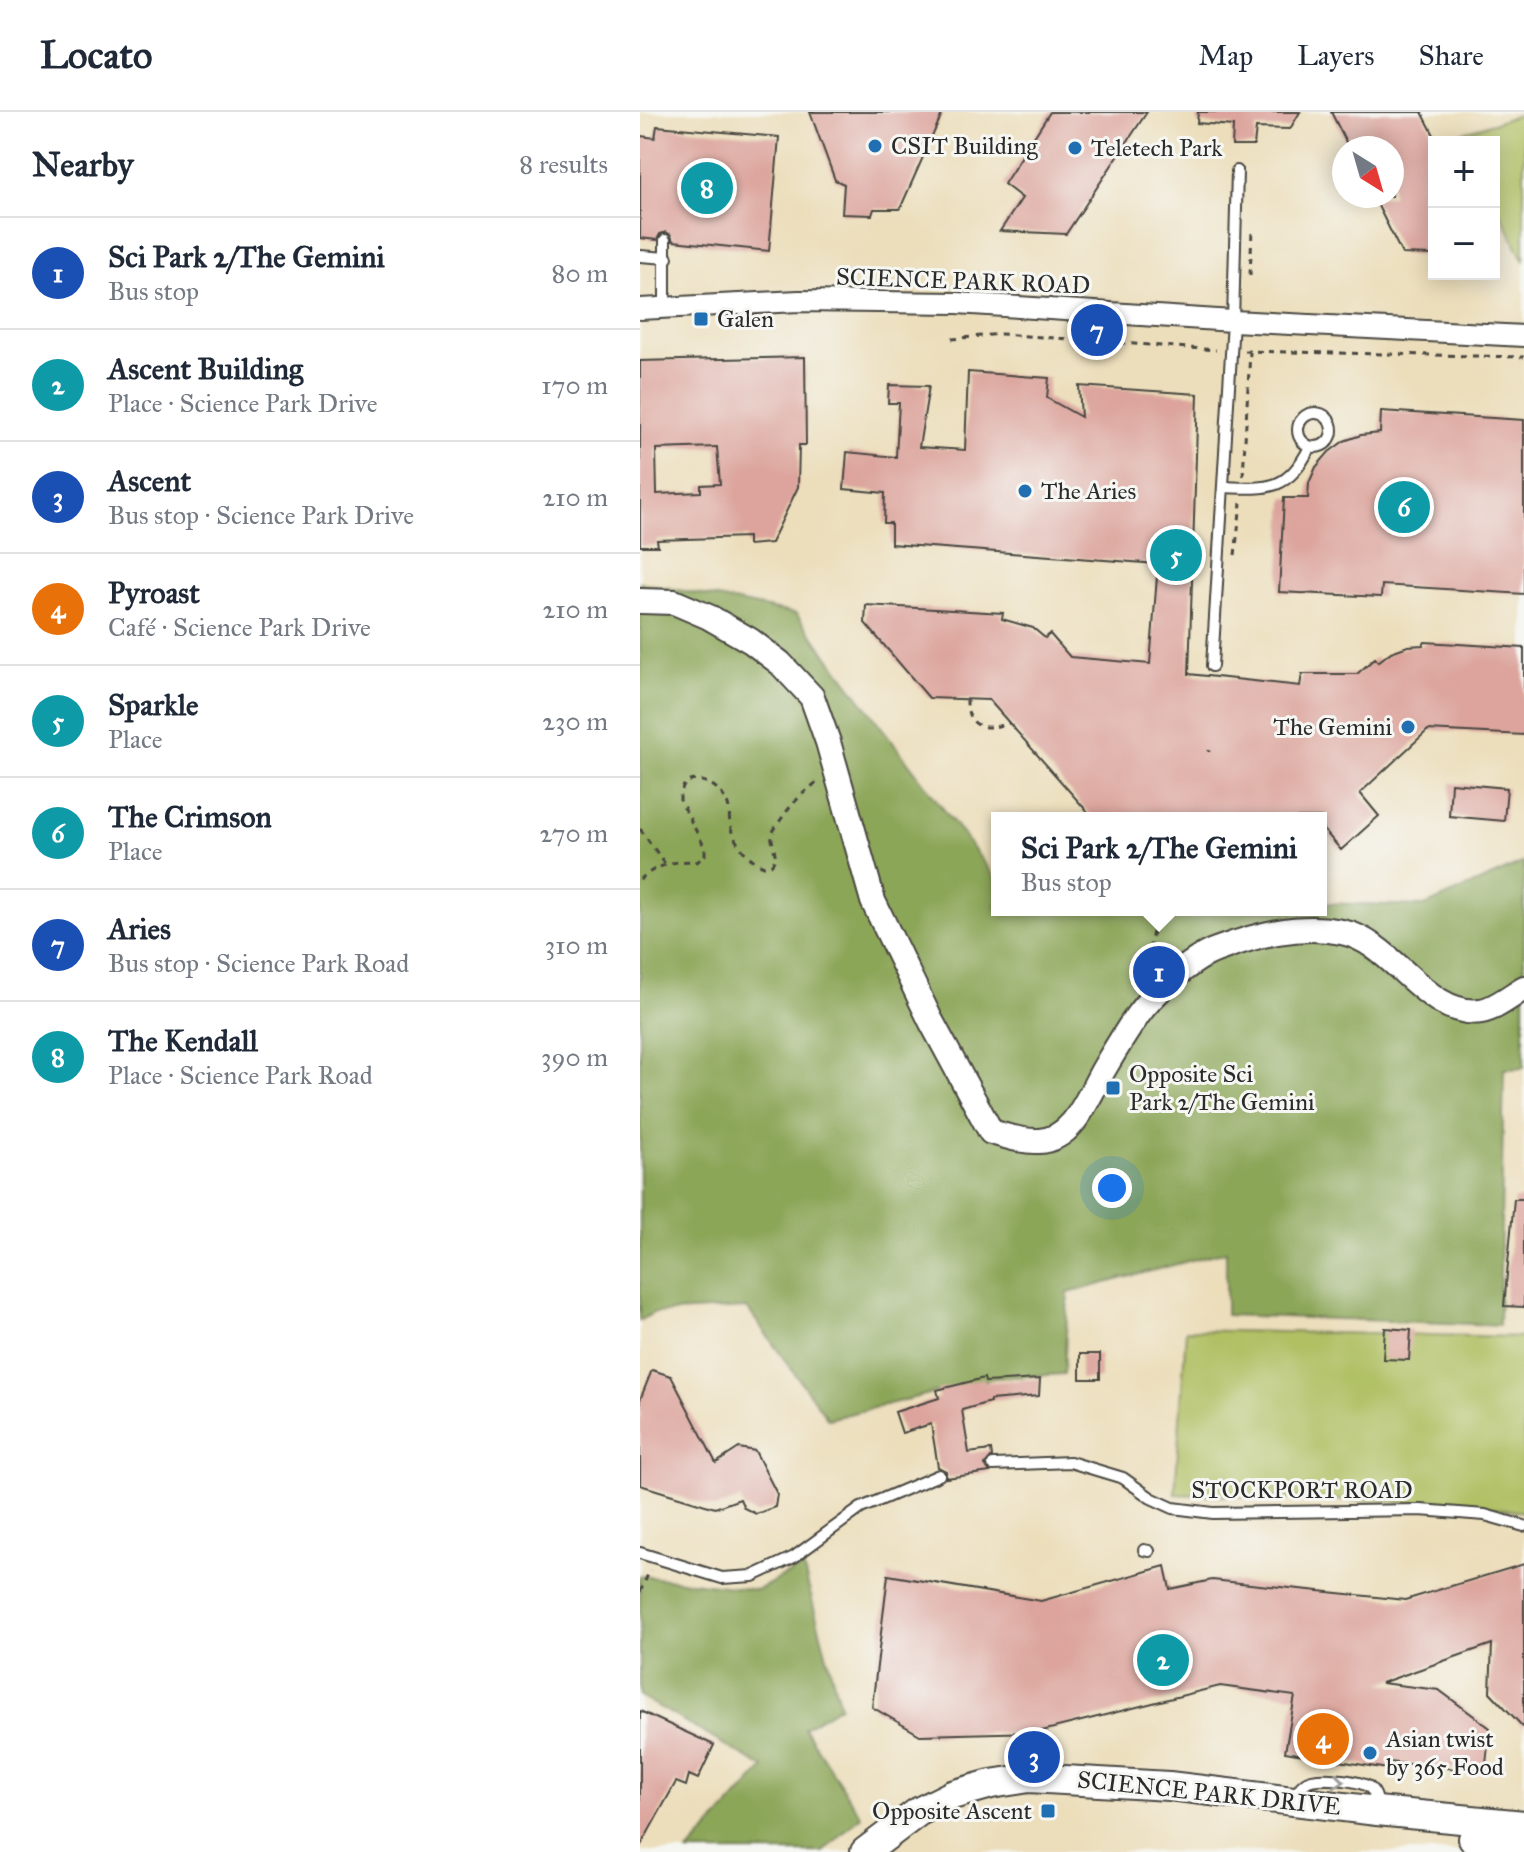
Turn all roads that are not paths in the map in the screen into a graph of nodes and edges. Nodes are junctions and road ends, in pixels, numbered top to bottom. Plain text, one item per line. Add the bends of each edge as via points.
1 (1237, 171) dead end
2 (665, 240) dead end
3 (640, 256) edge
4 (667, 258) junction
5 (665, 307) junction
6 (640, 309) edge
7 (1233, 321) junction
8 (1524, 336) edge
9 (1310, 447) dead end
10 (1224, 487) junction
11 (640, 601) edge
12 (1212, 666) dead end
13 (1524, 988) edge
14 (993, 1465) dead end
15 (939, 1475) dead end
16 (1524, 1526) edge
17 (640, 1553) edge
18 (1168, 1794) junction
19 (922, 1819) junction
20 (1524, 1830) edge
21 (865, 1852) edge
22 (891, 1852) edge

1 - 7 lane
2 - 4 lane
3 - 4 lane
4 - 5 lane
5 - 6 street, SCIENCE PARK ROAD
5 - 7 street, SCIENCE PARK ROAD via 957,303
7 - 8 street, SCIENCE PARK ROAD
7 - 10 lane
9 - 10 lane via 1300,468 1264,489
10 - 12 lane
11 - 13 street via 674,602 720,623 780,663 812,697 873,901 991,1132 1040,1141 1060,1134 1084,1108 1140,1012 1177,975 1213,951 1269,933 1343,932 1373,945 1441,1002 1461,1011 1484,1011
14 - 16 lane, STOCKPORT ROAD via 1070,1462 1123,1478 1173,1508 1213,1513 1420,1510 1485,1515
15 - 17 lane via 861,1508 794,1557 753,1576 722,1578
18 - 19 main road, SCIENCE PARK DRIVE via 1029,1778 991,1784
18 - 20 main road, SCIENCE PARK DRIVE
18 -> 20 main road, SCIENCE PARK DRIVE via 1295,1802
19 - 21 main road, SCIENCE PARK DRIVE
19 - 22 main road, SCIENCE PARK DRIVE

